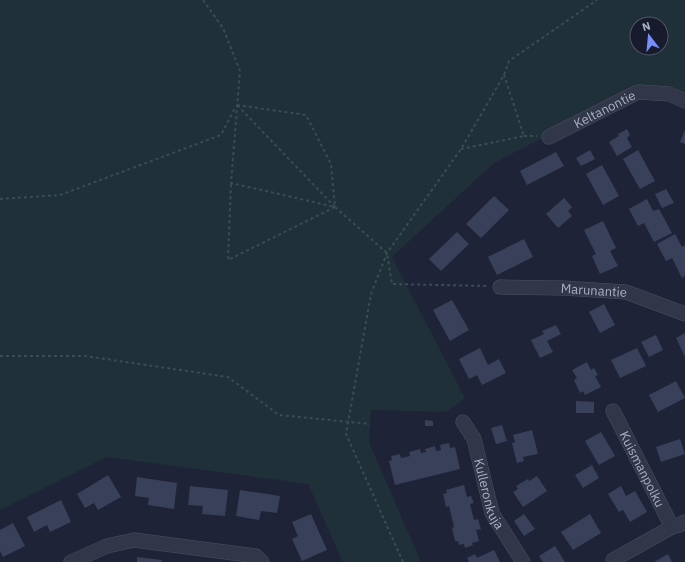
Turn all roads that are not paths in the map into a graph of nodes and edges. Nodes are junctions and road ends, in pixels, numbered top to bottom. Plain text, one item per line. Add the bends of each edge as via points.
1 (685, 101) edge
2 (549, 137) dead end
3 (500, 287) road end
4 (685, 314) edge
5 (613, 411) dead end
6 (463, 422) dead end
7 (685, 522) edge
8 (672, 527) junction
9 (613, 560) dead end
10 (71, 562) edge
11 (262, 562) edge
12 (523, 562) edge

1 - 2 street, Keltanontie via 669,94 638,92
3 - 4 street, Marunantie via 626,292
5 - 8 street, Kuismanpolku
6 - 12 street, Kulleronkuja via 474,439 492,513
7 - 8 street
8 - 9 street
10 - 11 street via 107,546 134,540 256,556

